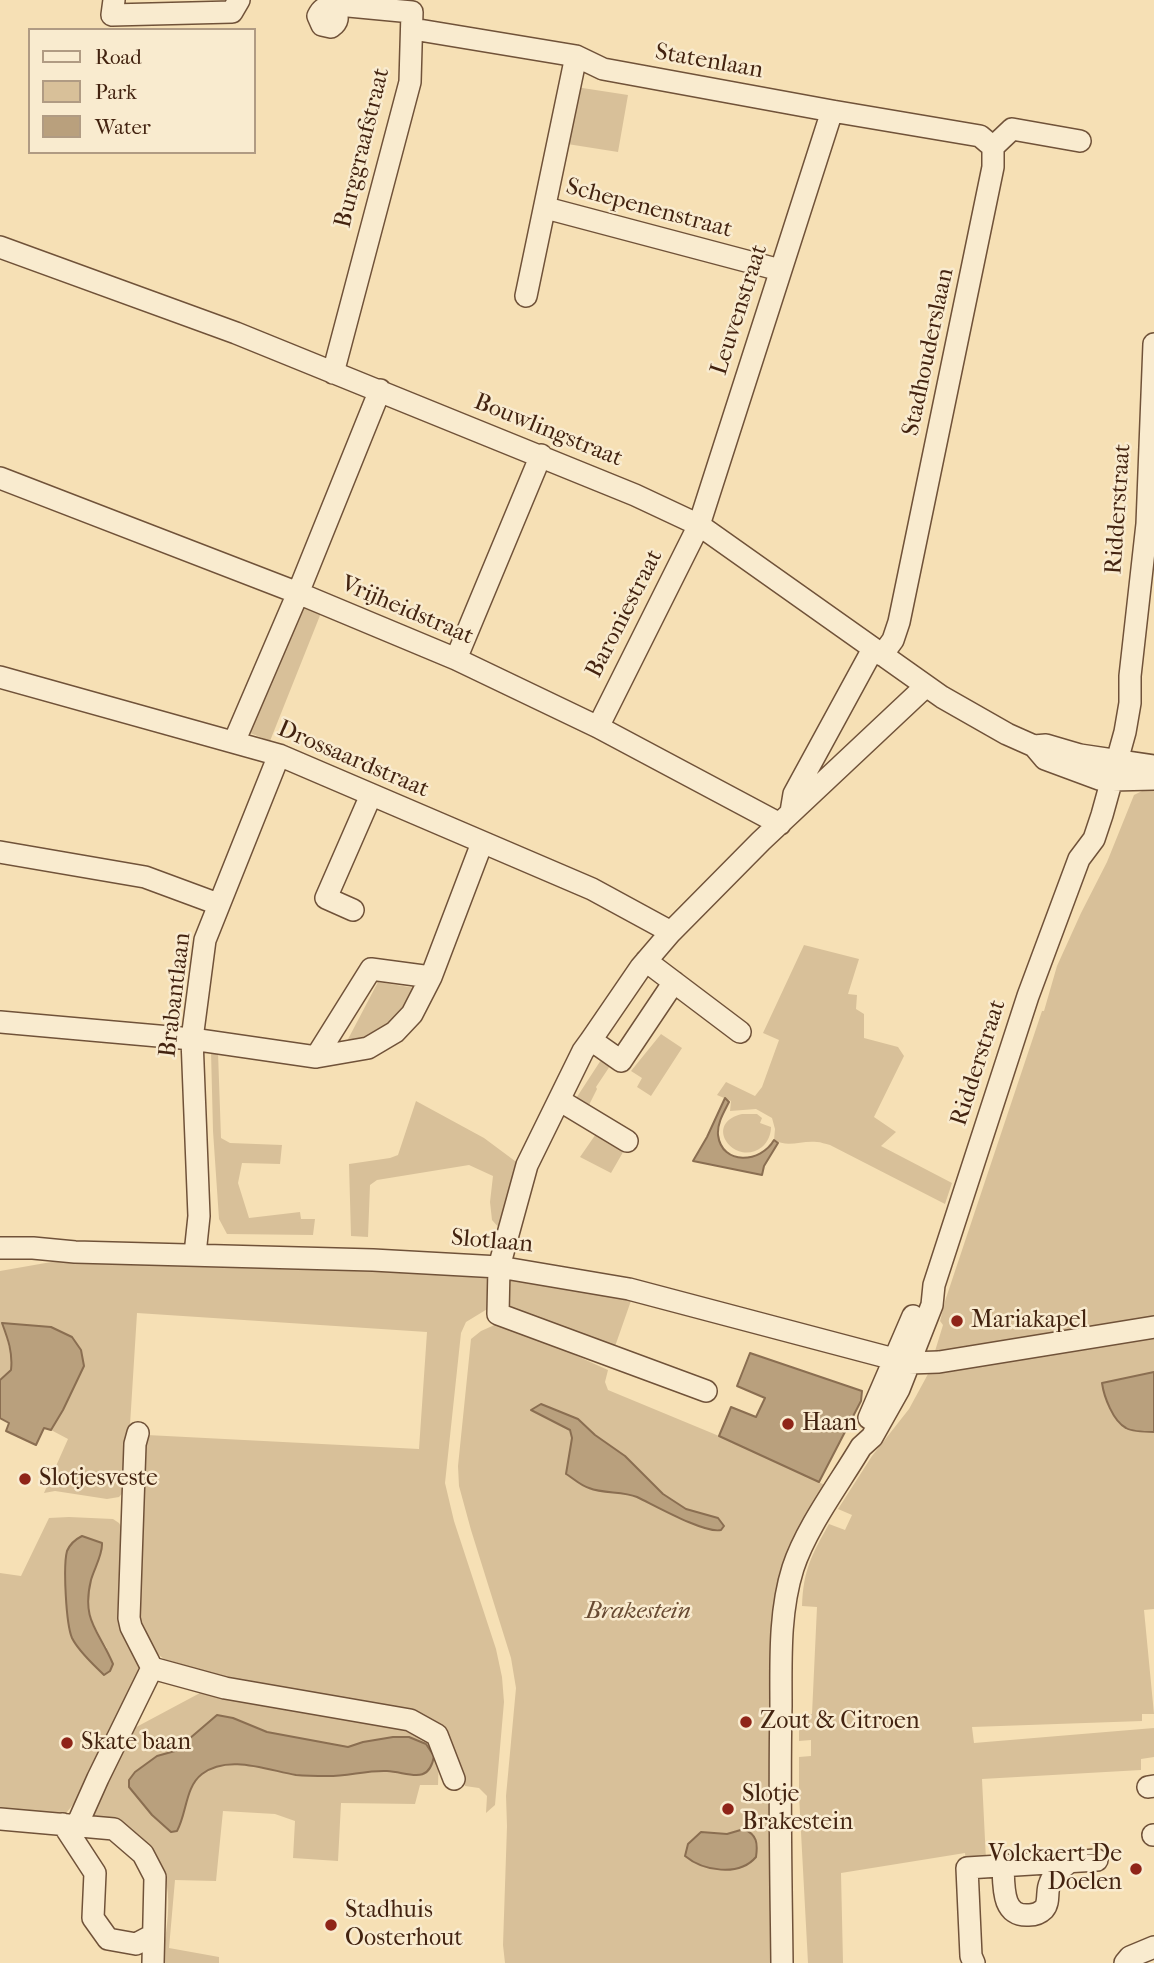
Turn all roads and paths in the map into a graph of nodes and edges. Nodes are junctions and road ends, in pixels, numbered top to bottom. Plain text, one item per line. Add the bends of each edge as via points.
1 (114, 0) edge
2 (239, 0) edge
3 (334, 10) dead end
4 (413, 29) junction
5 (576, 56) junction
6 (832, 111) junction
7 (1080, 141) dead end
8 (993, 147) junction
9 (546, 208) junction
10 (0, 247) edge
11 (780, 271) junction
12 (526, 296) dead end
13 (1154, 344) edge
14 (333, 373) junction
15 (380, 390) junction
16 (541, 455) junction
17 (0, 478) edge
18 (699, 525) junction
19 (298, 593) junction
20 (877, 652) junction
21 (456, 659) junction
22 (0, 677) edge
23 (926, 686) junction
24 (598, 727) junction
25 (234, 742) junction
26 (279, 755) junction
27 (1154, 766) edge
28 (1108, 770) junction
29 (1154, 779) edge
30 (371, 795) junction
31 (786, 818) junction
32 (482, 843) junction
33 (0, 852) edge
34 (218, 904) junction
35 (353, 910) dead end
36 (671, 932) junction
37 (646, 961) junction
38 (431, 977) junction
39 (674, 982) junction
40 (0, 1022) edge
41 (740, 1032) dead end
42 (192, 1039) junction
43 (591, 1040) junction
44 (316, 1057) junction
45 (559, 1100) junction
46 (627, 1142) dead end
47 (195, 1254) junction
48 (1, 1257) edge
49 (499, 1267) junction
50 (1154, 1327) edge
51 (901, 1361) junction
52 (706, 1391) dead end
53 (138, 1433) dead end
54 (152, 1668) junction
55 (454, 1779) dead end
56 (0, 1819) edge
57 (70, 1825) junction
58 (1097, 1860) dead end
59 (1034, 1863) junction
60 (1068, 1863) junction
61 (1003, 1865) junction
62 (1048, 1889) junction
63 (153, 1935) junction
64 (152, 1963) edge
65 (782, 1963) edge
66 (974, 1963) edge

1 - 2 street via 112,15 232,12
3 - 4 street via 338,5 412,12
4 - 5 street, Statenlaan
4 - 14 street, Burggraafstraat via 410,82
5 - 6 street, Statenlaan via 603,69
5 - 9 street, Schepenenstraat
6 - 8 street, Statenlaan via 980,136
6 - 11 street, Leuvenstraat
7 - 8 street via 1012,129
8 - 20 street, Stadhouderslaan via 993,167 899,622 893,640
9 - 11 street, Schepenenstraat
9 - 12 street, Schepenenstraat
10 - 14 street, Bouwlingstraat
11 - 18 street, Leuvenstraat
13 - 28 street, Ridderstraat via 1147,524 1130,676 1119,701
14 - 15 street, Bouwlingstraat
15 - 16 street, Bouwlingstraat
15 - 19 street
16 - 18 street, Bouwlingstraat
16 - 21 street
17 - 19 street, Vrijheidstraat
18 - 20 street, Bouwlingstraat
18 - 24 street, Baroniestraat
19 - 21 street, Vrijheidstraat
19 - 25 street
20 - 23 street, Bouwlingstraat
20 - 31 street, Stadhouderslaan via 794,794
21 - 24 street, Vrijheidstraat
22 - 25 street, Drossaardstraat
23 - 28 street, Bouwlingstraat via 1007,734 1034,746 1080,755
23 - 31 street
24 - 31 street, Vrijheidstraat
25 - 26 street, Drossaardstraat
26 - 30 street, Drossaardstraat
26 - 34 street, Brabantlaan
27 - 28 street, Bouwlingstraat
28 - 29 street, Bouwlingstraat
28 - 51 street, Ridderstraat via 1094,839 1079,859 1028,996 934,1284 932,1304
30 - 32 street, Drossaardstraat
30 - 35 street via 326,898
31 - 36 street
32 - 36 street, Drossaardstraat via 592,890
32 - 38 street
33 - 34 street via 145,877
34 - 42 street, Brabantlaan via 205,940
36 - 37 street
37 - 39 street
37 - 43 street
38 - 44 street via 412,1014 395,1032 368,1048
38 - 44 street via 371,969
39 - 41 street
39 - 43 street via 621,1061
40 - 42 street
42 - 44 street
42 - 47 street, Brabantlaan via 199,1216
43 - 45 street
45 - 46 street
45 - 49 street via 527,1165
47 - 48 street, Slotlaan via 75,1252 50,1258
47 - 49 street, Slotlaan
49 - 51 street, Slotlaan via 629,1289
49 - 52 street via 498,1314
50 - 51 street, Slotlaan via 939,1362
51 - 65 street, Ridderstraat via 895,1397 812,1528 787,1589 780,1774
53 - 54 street via 129,1618
54 - 55 street via 225,1688 410,1720 437,1735
54 - 57 street
56 - 57 street
57 - 63 street via 114,1829 143,1854 155,1877
57 - 63 street via 96,1873 93,1918 107,1939 136,1944
58 - 60 street
59 - 60 street
59 - 61 street
59 - 62 street via 1034,1871
60 - 62 street via 1054,1875
61 - 62 street via 1006,1902 1018,1914 1043,1910
61 - 66 street via 967,1868
63 - 64 street

